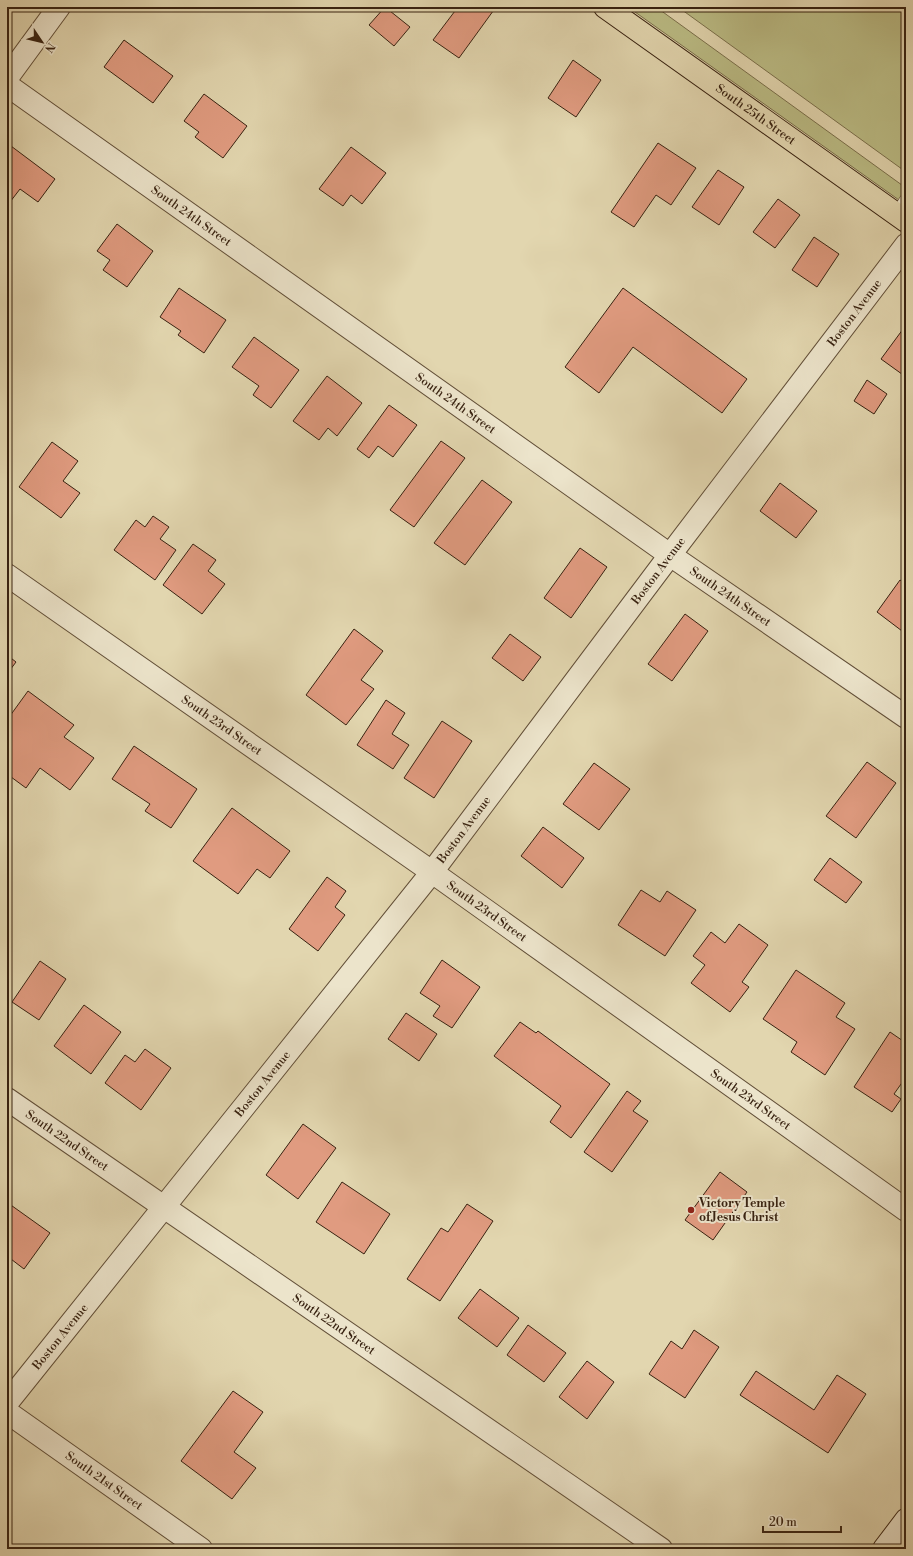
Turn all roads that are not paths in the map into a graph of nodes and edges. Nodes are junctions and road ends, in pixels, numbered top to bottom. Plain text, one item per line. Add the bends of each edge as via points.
1 (59, 7) edge
2 (605, 7) edge
3 (7, 78) edge
4 (7, 85) edge
5 (903, 212) edge
6 (906, 245) edge
7 (670, 554) junction
8 (7, 575) edge
9 (906, 717) edge
10 (432, 872) junction
11 (7, 1099) edge
12 (164, 1206) junction
13 (906, 1210) edge
14 (7, 1403) edge
15 (7, 1412) edge
16 (906, 1520) edge
17 (201, 1549) edge
18 (661, 1549) edge
19 (885, 1549) edge

1 - 3 street
2 - 5 main road, South 25th Street
4 - 7 street, South 24th Street
6 - 7 street, Boston Avenue
7 - 9 street, South 24th Street
7 - 10 street, Boston Avenue
8 - 10 street, South 23rd Street
10 - 12 street, Boston Avenue
10 - 13 street, South 23rd Street
11 - 12 street, South 22nd Street
12 - 14 street, Boston Avenue
12 - 18 street, South 22nd Street
15 - 17 street, South 21st Street
16 - 19 street

